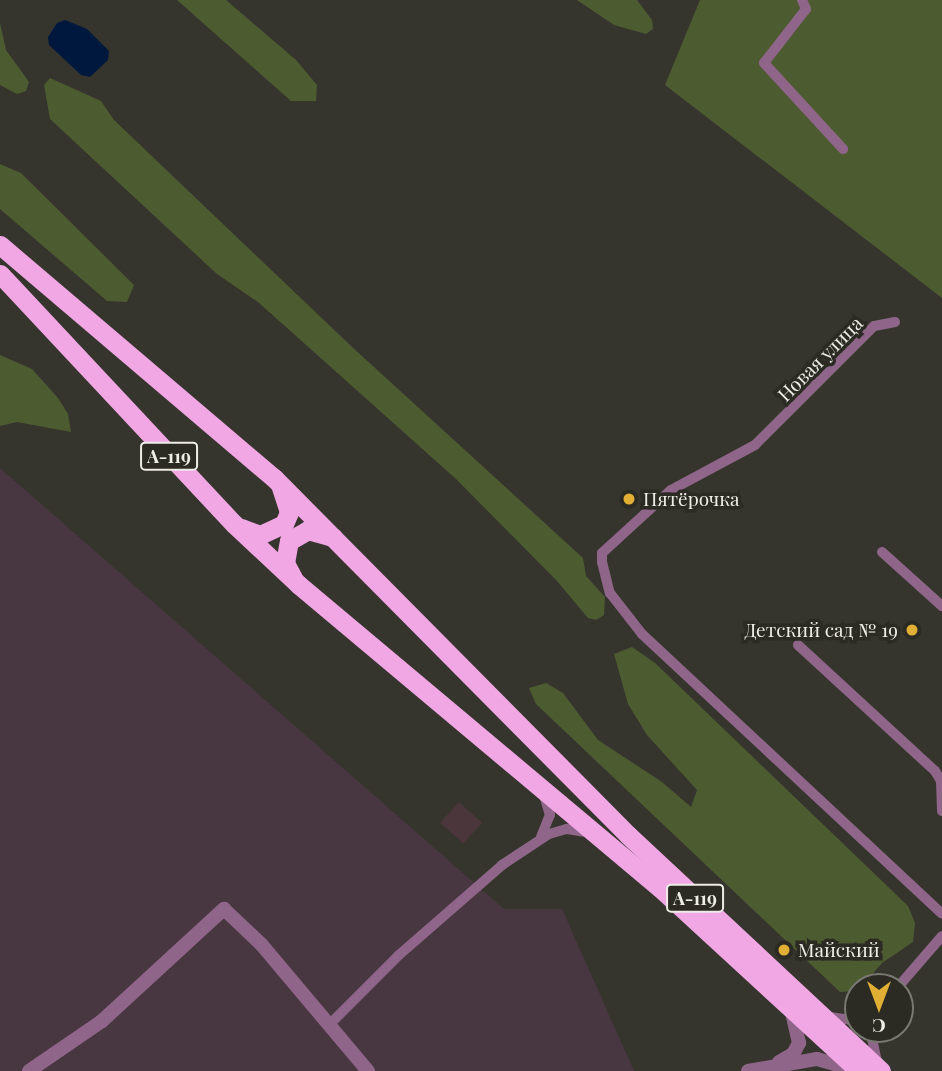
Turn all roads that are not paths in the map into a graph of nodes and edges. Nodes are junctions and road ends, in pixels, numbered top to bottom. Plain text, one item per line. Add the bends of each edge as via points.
1 (802, 0) edge
2 (843, 149) dead end
3 (0, 246) edge
4 (0, 274) edge
5 (895, 322) dead end
6 (274, 478) junction
7 (234, 524) junction
8 (337, 539) junction
9 (882, 552) dead end
10 (299, 585) junction
11 (942, 606) edge
12 (798, 645) dead end
13 (538, 786) junction
14 (942, 811) edge
15 (539, 839) junction
16 (604, 840) junction
17 (942, 914) edge
18 (942, 936) edge
19 (910, 973) edge
20 (789, 1006) junction
21 (813, 1008) junction
22 (844, 1021) edge
23 (328, 1026) junction
24 (870, 1043) edge
25 (768, 1066) junction
26 (29, 1071) edge
27 (368, 1071) edge
28 (748, 1071) edge
29 (857, 1071) edge
30 (882, 1071) edge

1 - 2 street via 806,9 764,63
3 - 6 highway, А-119
4 - 7 highway, А-119
5 - 17 street, Новая улица via 874,326 755,445 671,490 602,553 606,583 642,634 691,685
6 - 7 highway via 287,496 284,524 260,535
6 - 8 highway, А-119
7 - 10 highway, А-119
8 - 10 highway via 308,530 289,541 285,563
8 - 21 highway, А-119 via 628,835
9 - 11 street
10 - 13 highway, А-119
12 - 14 street via 935,771 941,781
13 - 15 street via 550,815
13 - 16 highway, А-119
15 - 16 street via 577,829
15 - 23 street via 461,899
16 - 20 highway, А-119
18 - 19 street
20 - 25 street via 799,1028 799,1043 793,1054
20 - 29 highway, А-119
21 - 22 street
21 - 30 highway, А-119
23 - 26 street via 261,944 224,909 102,1021
23 - 27 street
24 - 30 street
25 - 28 street
25 - 29 street via 817,1059

